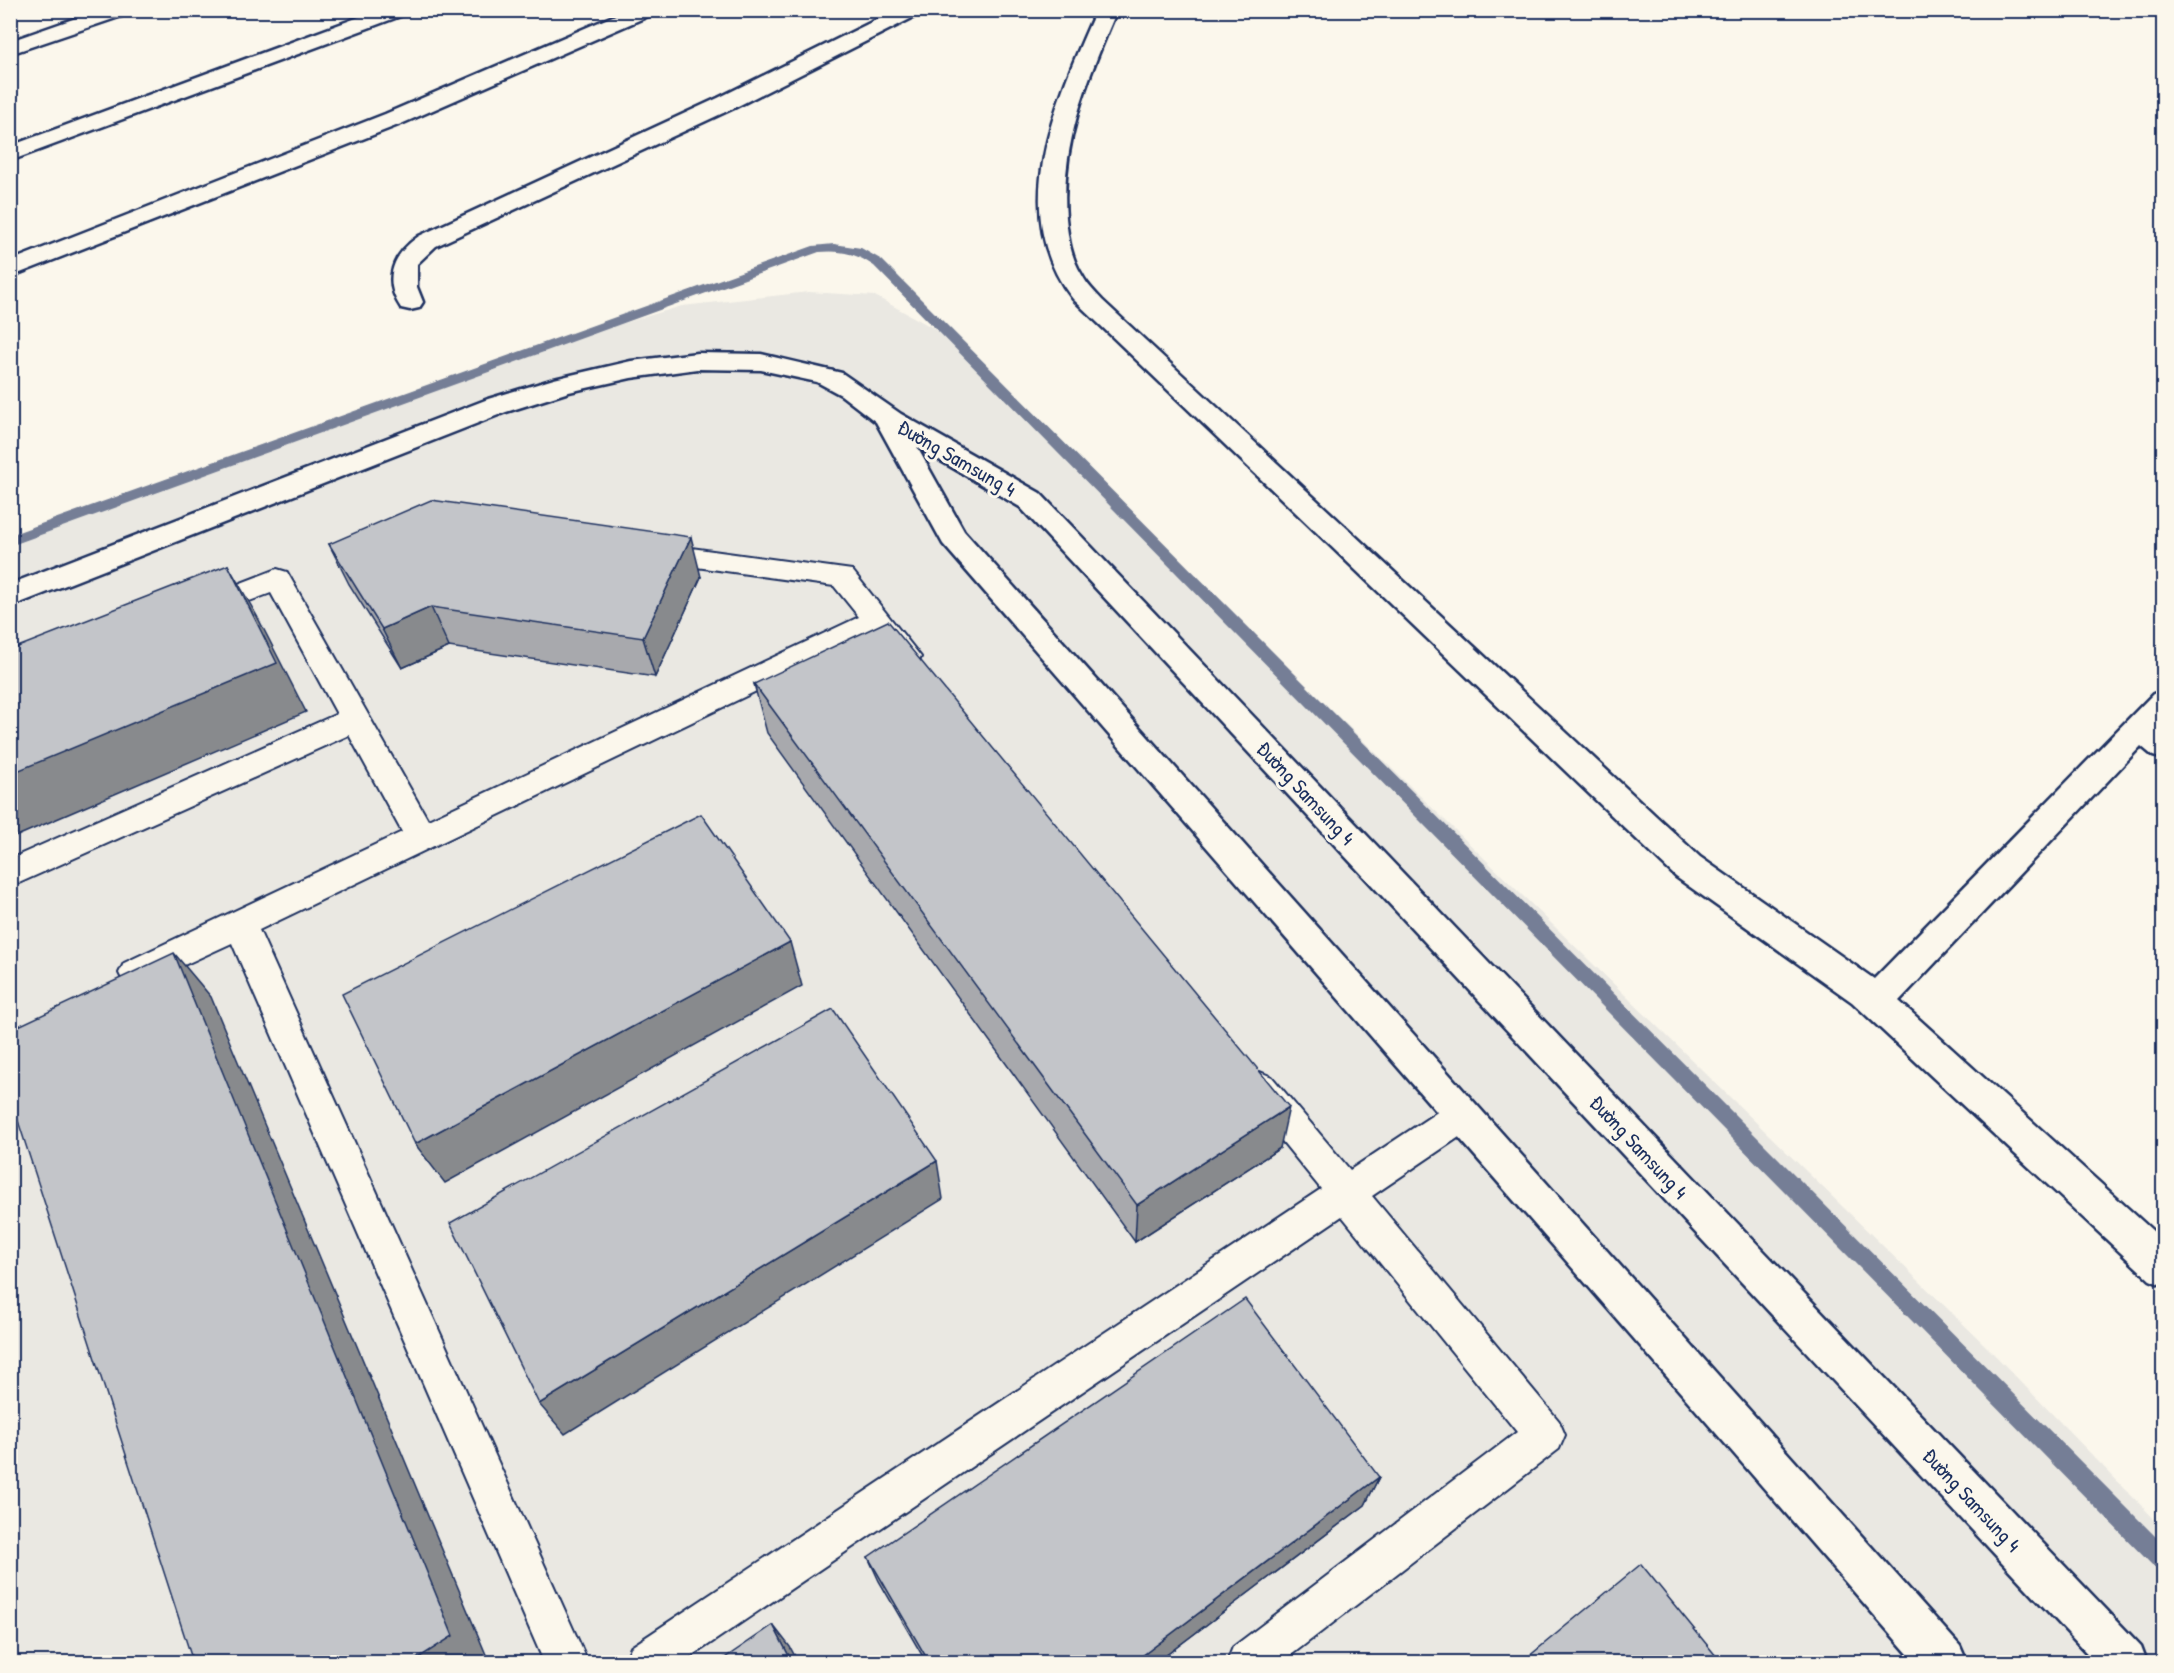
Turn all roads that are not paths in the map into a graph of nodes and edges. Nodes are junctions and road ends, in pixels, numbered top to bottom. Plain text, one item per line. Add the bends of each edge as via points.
1 (121, 10) edge
2 (399, 10) edge
3 (646, 10) edge
4 (913, 10) edge
5 (1107, 10) edge
6 (10, 48) edge
7 (10, 154) edge
8 (10, 270) edge
9 (410, 302) dead end
10 (887, 417) junction
11 (622, 548) edge
12 (10, 596) edge
13 (177, 619) edge
14 (877, 621) junction
15 (930, 685) edge
16 (2163, 702) edge
17 (356, 719) junction
18 (2151, 737) edge
19 (421, 837) junction
20 (10, 874) edge
21 (241, 924) junction
22 (115, 983) edge
23 (1875, 1002) junction
24 (1239, 1063) edge
25 (1461, 1116) junction
26 (1345, 1192) junction
27 (2163, 1267) edge
28 (566, 1662) edge
29 (646, 1662) edge
30 (1248, 1662) edge
31 (1944, 1662) edge
32 (2125, 1662) edge

1 - 6 street
2 - 7 street
3 - 8 street via 393,119
4 - 9 street via 726,103 416,247 405,264 401,283
5 - 23 street via 1068,100 1053,167 1060,253 1081,291 1124,336 1688,867
10 - 12 street via 851,389 824,375 795,369 714,359 674,361 627,370 491,407
10 - 25 street, Đường Samsung 4 via 953,537
10 - 32 street, Đường Samsung 4 via 1029,500
11 - 14 lane via 842,577
13 - 17 lane via 278,579
14 - 15 lane
14 - 19 lane
16 - 18 street
17 - 19 lane
17 - 20 lane
18 - 23 street
19 - 21 lane
21 - 22 lane
21 - 28 lane
23 - 27 street
24 - 26 lane
25 - 26 lane
25 - 31 street, Đường Samsung 4
26 - 29 lane
26 - 30 lane via 1545,1435

